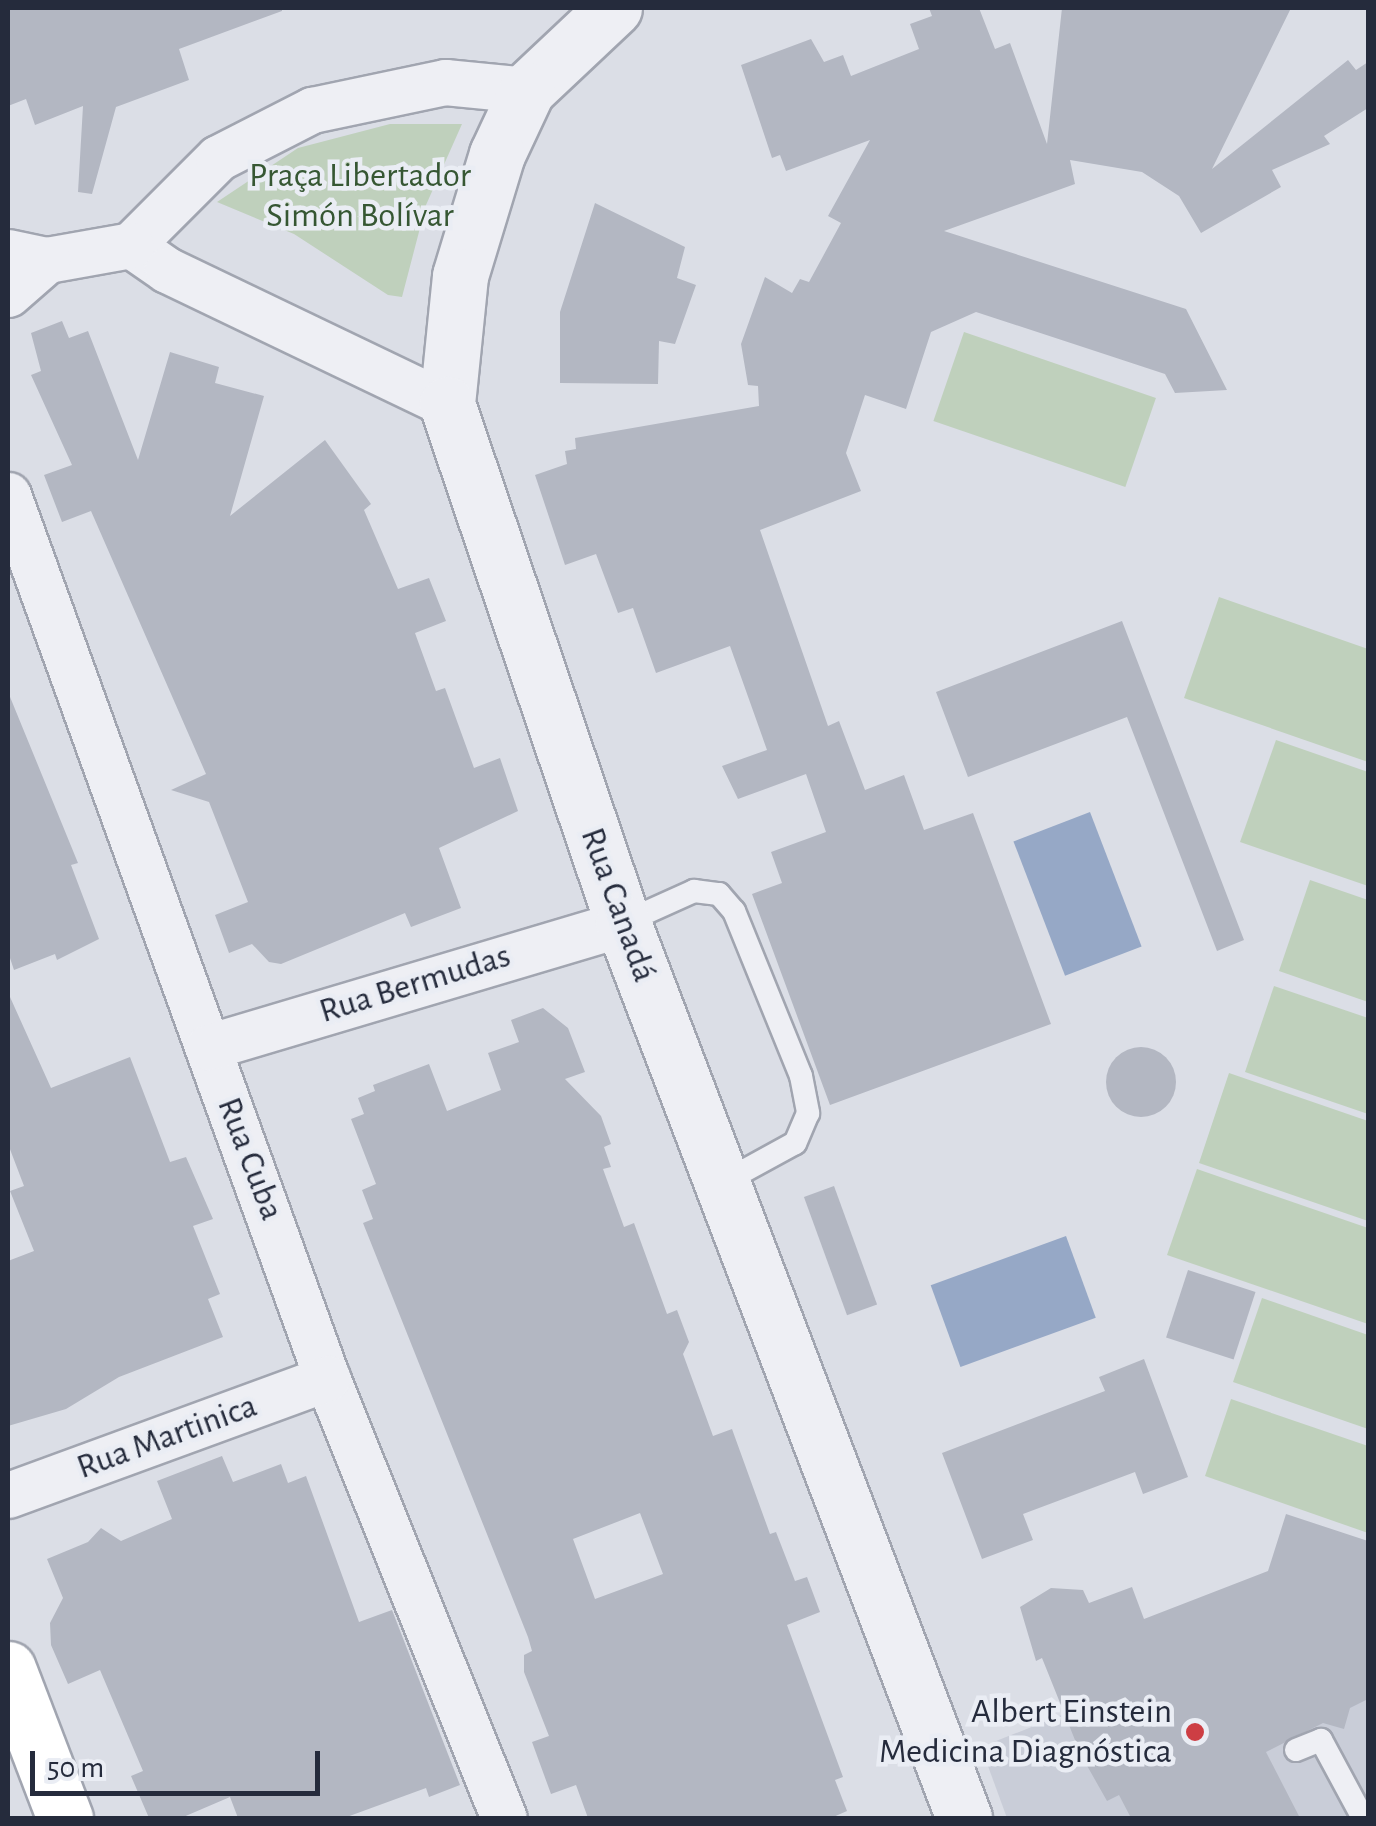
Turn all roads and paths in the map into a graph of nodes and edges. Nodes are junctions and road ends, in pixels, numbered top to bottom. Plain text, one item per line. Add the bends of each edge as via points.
1 (614, 8) edge
2 (527, 90) junction
3 (131, 244) junction
4 (27, 256) edge
5 (8, 294) edge
6 (447, 404) junction
7 (8, 495) edge
8 (623, 924) junction
9 (208, 1048) junction
10 (722, 1183) junction
11 (327, 1378) junction
12 (8, 1496) edge
13 (8, 1669) edge
14 (1296, 1750) dead end
15 (66, 1818) edge
16 (504, 1818) edge
17 (964, 1818) edge
18 (1364, 1818) edge

1 - 2 street, Rua Canadá
2 - 3 street via 444,82 312,110 218,158
2 - 6 street, Rua Canadá via 497,154 460,276
3 - 4 street
3 - 6 street via 167,270
4 - 5 street
6 - 8 street, Rua Canadá
7 - 9 street, Rua Cuba
8 - 9 street, Rua Bermudas
8 - 10 street, Rua Canadá
8 - 10 lane via 694,891 719,894 734,911 801,1076 808,1113 794,1143
9 - 11 street, Rua Cuba
10 - 17 street, Rua Canadá
11 - 12 street, Rua Martinica
11 - 16 street, Rua Cuba
13 - 15 main road
14 - 18 lane via 1321,1740

